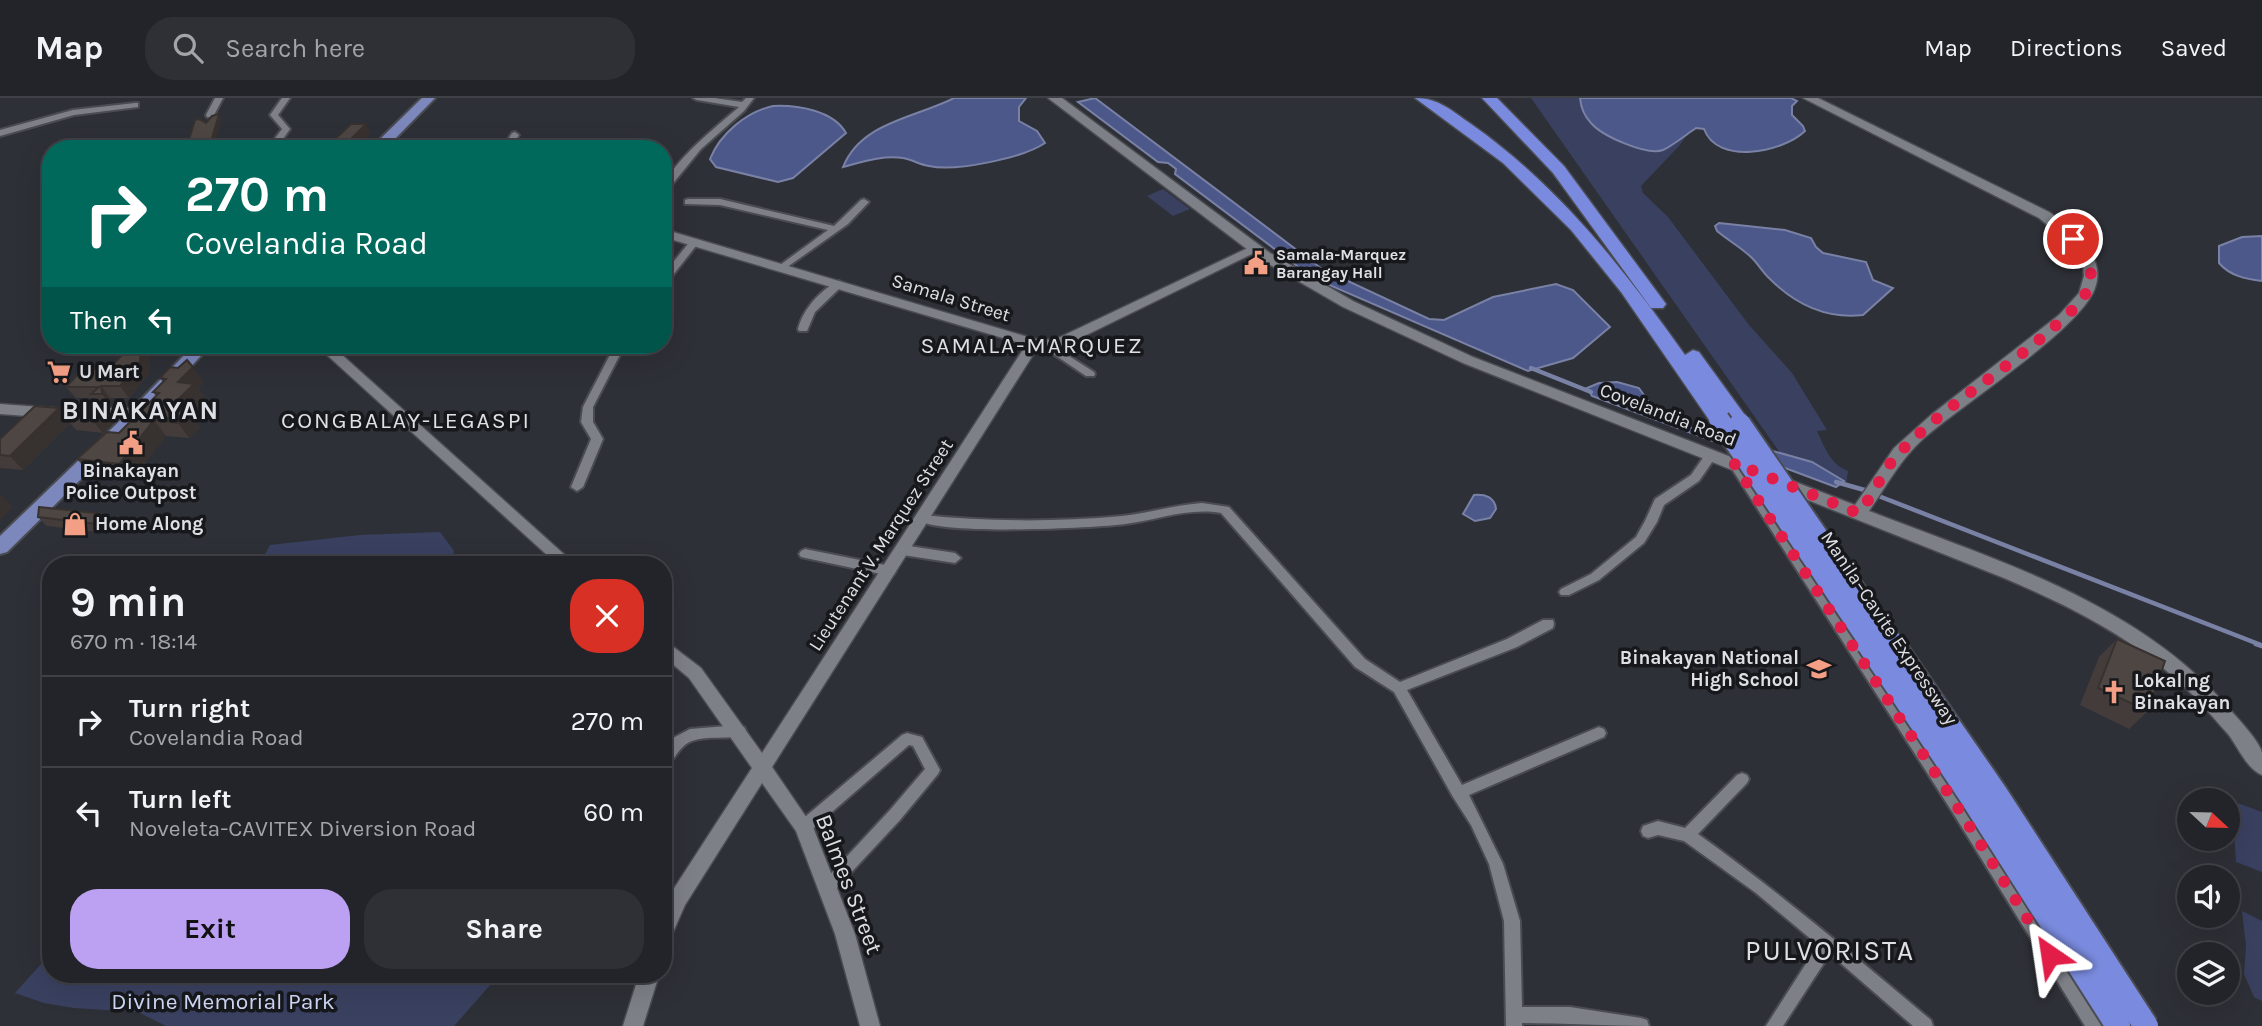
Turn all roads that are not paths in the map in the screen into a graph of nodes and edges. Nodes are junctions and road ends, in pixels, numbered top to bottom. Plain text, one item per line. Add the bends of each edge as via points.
1 (219, 98) edge
2 (286, 98) edge
3 (429, 98) edge
4 (697, 98) edge
5 (1054, 98) edge
6 (1422, 98) edge
7 (1489, 98) edge
8 (1809, 98) edge
9 (747, 102) edge
10 (135, 105) dead end
11 (210, 115) edge
12 (0, 133) edge
13 (515, 135) dead end
14 (278, 140) edge
15 (386, 140) edge
16 (512, 140) edge
17 (672, 179) edge
18 (688, 202) dead end
19 (864, 202) dead end
20 (836, 229) junction
21 (672, 236) edge
22 (694, 242) junction
23 (1256, 249) junction
24 (783, 267) junction
25 (672, 270) edge
26 (838, 284) junction
27 (803, 329) dead end
28 (1039, 343) junction
29 (194, 354) edge
30 (333, 354) edge
31 (615, 354) edge
32 (1090, 374) dead end
33 (0, 409) edge
34 (138, 413) junction
35 (1730, 421) junction
36 (1711, 455) junction
37 (1734, 463) junction
38 (577, 486) dead end
39 (1862, 509) junction
40 (923, 519) junction
41 (0, 547) edge
42 (903, 551) junction
43 (805, 554) dead end
44 (558, 556) edge
45 (955, 558) dead end
46 (890, 571) junction
47 (1566, 593) dead end
48 (1548, 624) dead end
49 (672, 654) edge
50 (1399, 688) junction
51 (739, 731) junction
52 (1599, 733) dead end
53 (672, 743) edge
54 (2262, 766) edge
55 (763, 768) junction
56 (1742, 779) dead end
57 (1458, 793) junction
58 (804, 827) junction
59 (1648, 831) dead end
60 (1688, 835) junction
61 (828, 887) junction
62 (672, 912) edge
63 (1828, 943) junction
64 (646, 983) edge
65 (1513, 1021) edge
66 (633, 1026) edge
67 (870, 1026) edge
68 (1641, 1026) edge
69 (1774, 1026) edge
70 (1926, 1026) edge
71 (2094, 1026) edge
72 (2118, 1026) edge
73 (2146, 1026) edge

1 - 11 street
2 - 14 street via 274,115 286,125
3 - 15 main road
4 - 9 street
5 - 23 main road, Covelandia Road
6 - 35 highway, Manila–Cavite Expressway via 1495,149 1565,214
7 - 35 highway, Manila–Cavite Expressway via 1521,128 1600,224
8 - 39 main road via 2044,215 2073,239 2090,266 2088,288 2080,301 2046,334 1900,451
9 - 17 street via 698,147
10 - 12 street via 73,113
13 - 16 street
18 - 20 street via 719,202
19 - 20 street
20 - 24 street
21 - 22 street, Samala Street
22 - 24 street, Samala Street
22 - 25 street
23 - 28 street via 1063,341
23 - 36 main road, Covelandia Road via 1348,304 1468,360
24 - 26 street, Samala Street
26 - 27 street via 810,311
26 - 28 street, Samala Street
28 - 32 street
28 - 40 street, Lieutenant V. Marquez Street
29 - 34 main road
30 - 44 street
31 - 38 street via 588,407 587,422 597,439
33 - 34 main road
34 - 41 main road
35 - 72 highway, Manila–Cavite Expressway, bridge
35 - 73 highway, Manila–Cavite Expressway, bridge via 1995,793
36 - 37 main road, Covelandia Road
36 - 47 street via 1695,478 1659,502 1640,540 1595,577
37 - 39 main road, Covelandia Road
37 - 71 street
39 - 54 main road, Covelandia Road via 2040,585 2118,626 2201,688
40 - 42 street, Lieutenant V. Marquez Street
40 - 50 street via 959,524 1063,522 1211,507 1225,510 1360,663
42 - 45 street
42 - 46 street, Lieutenant V. Marquez Street
43 - 46 street
46 - 55 street, Lieutenant V. Marquez Street
48 - 50 street
49 - 51 street, Balmes Street via 695,673
50 - 57 street
51 - 53 street via 690,735
51 - 55 street, Balmes Street
52 - 57 street
55 - 58 street, Balmes Street
55 - 62 street, Lieutenant V. Marquez Street
56 - 60 street
57 - 65 street via 1496,864 1512,921
58 - 61 street, Balmes Street
58 - 61 street via 907,739 917,741 933,770
59 - 60 street via 1658,828
60 - 63 street
61 - 67 street, Balmes Street
63 - 69 street
63 - 70 street
64 - 66 street
65 - 68 street via 1570,1015

